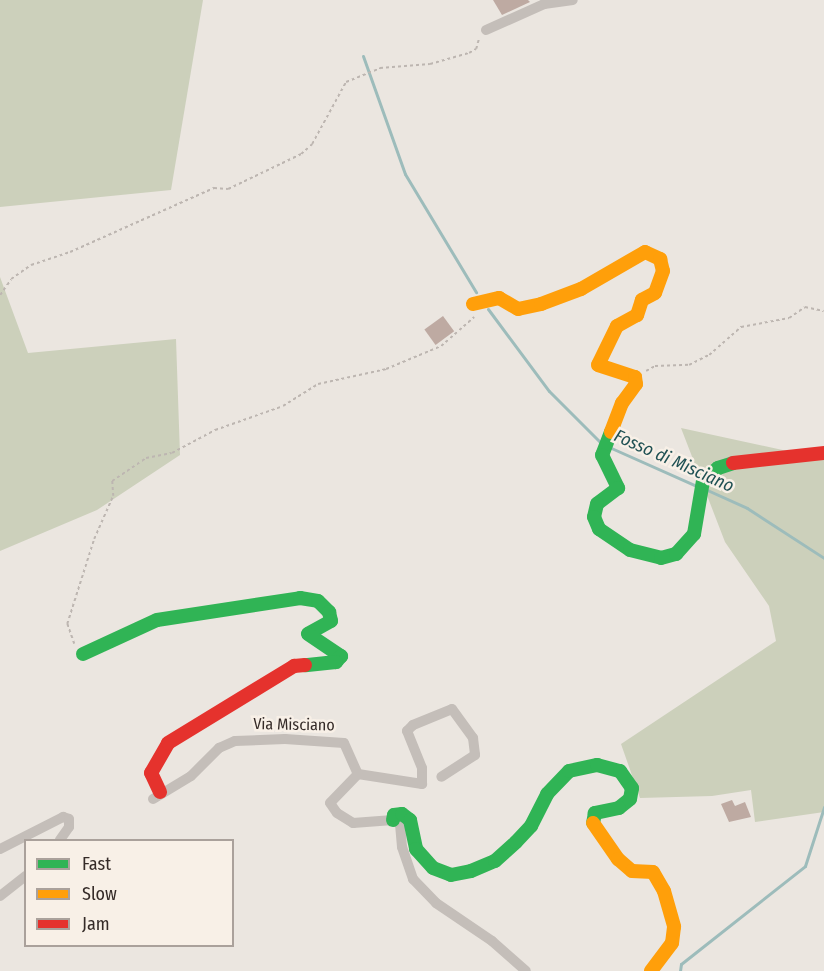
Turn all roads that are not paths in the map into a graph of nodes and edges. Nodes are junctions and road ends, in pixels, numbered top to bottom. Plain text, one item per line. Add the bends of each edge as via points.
1 (573, 0) edge
2 (486, 30) road end
3 (473, 304) road end
4 (824, 453) edge
5 (83, 654) road end
6 (358, 774) junction
7 (441, 777) dead end
8 (157, 796) joint
9 (393, 820) junction
10 (61, 839) edge
11 (0, 849) edge
12 (24, 878) edge
13 (0, 896) edge
14 (526, 971) edge
15 (651, 971) edge

1 - 2 street via 544,4
3 - 4 street via 499,298 518,309 541,304 581,290 645,252 660,259 663,272 656,293 642,300 638,315 618,326 598,365 635,377 636,384 622,403 602,455 618,488 597,504 594,517 598,529 630,550 661,558 676,554 694,534 701,488 718,468 739,461
5 - 8 street via 157,620 198,611 243,604 266,606 300,598 318,601 329,612 331,621 308,634 340,656 336,662 294,666 265,687 188,728 168,743 155,762 151,773
6 - 7 street via 422,784 422,768 407,731 412,724 452,709 474,738 474,755
6 - 8 street, Via Misciano via 344,743 236,741 219,748 191,776
6 - 9 street via 330,803 337,813 353,823
9 - 14 street via 400,824 402,847 413,879 436,903 492,941
9 - 15 street via 394,815 402,814 410,820 416,849 433,868 451,875 471,871 495,861 516,842 531,826 548,794 569,771 597,765 620,771 632,788 630,799 619,808 595,813 593,825 618,859 632,871 653,872 664,891 674,927 672,943
10 - 11 street via 69,827 69,819 63,817
12 - 13 street

